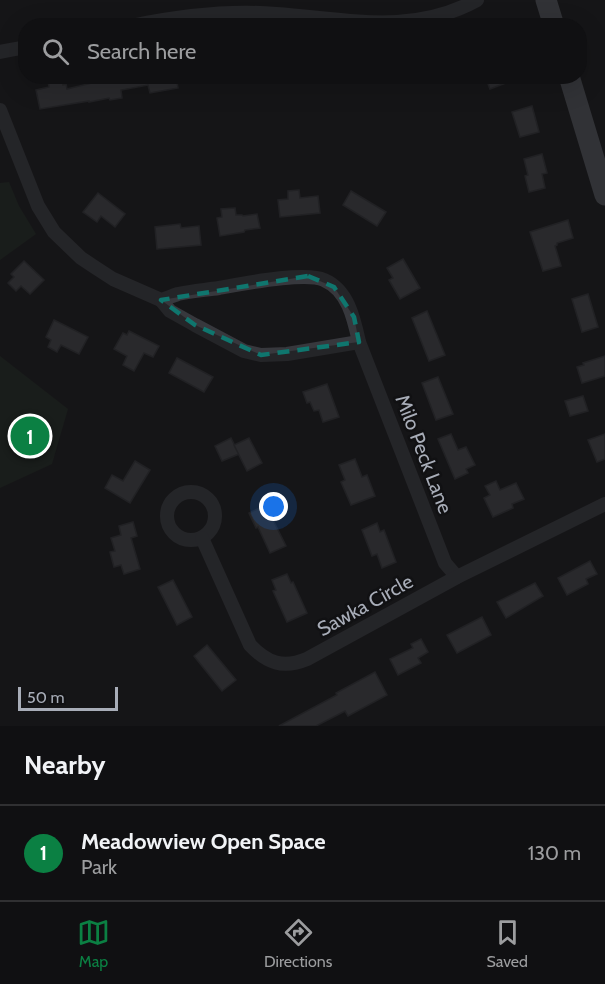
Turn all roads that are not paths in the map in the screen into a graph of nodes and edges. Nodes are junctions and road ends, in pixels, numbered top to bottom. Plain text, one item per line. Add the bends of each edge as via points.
1 (477, 0) edge
2 (546, 0) edge
3 (184, 18) edge
4 (314, 18) edge
5 (423, 18) edge
6 (552, 18) edge
7 (18, 49) edge
8 (0, 52) edge
9 (571, 84) edge
10 (0, 110) edge
11 (605, 195) edge
12 (161, 300) junction
13 (359, 342) junction
14 (605, 504) edge
15 (202, 538) dead end
16 (457, 577) junction

1 - 5 street
2 - 6 main road
3 - 4 street via 217,13
7 - 8 street
9 - 11 main road
10 - 12 street via 38,206 54,232 93,266
12 - 13 street via 170,311 195,325 244,351 261,355
12 - 13 street, Milo Peck Lane via 178,294 308,276 324,280 346,299
13 - 16 street, Milo Peck Lane via 445,563
14 - 16 street, Sawka Circle
15 - 16 street, Sawka Circle via 250,645 258,654 279,663 297,664

